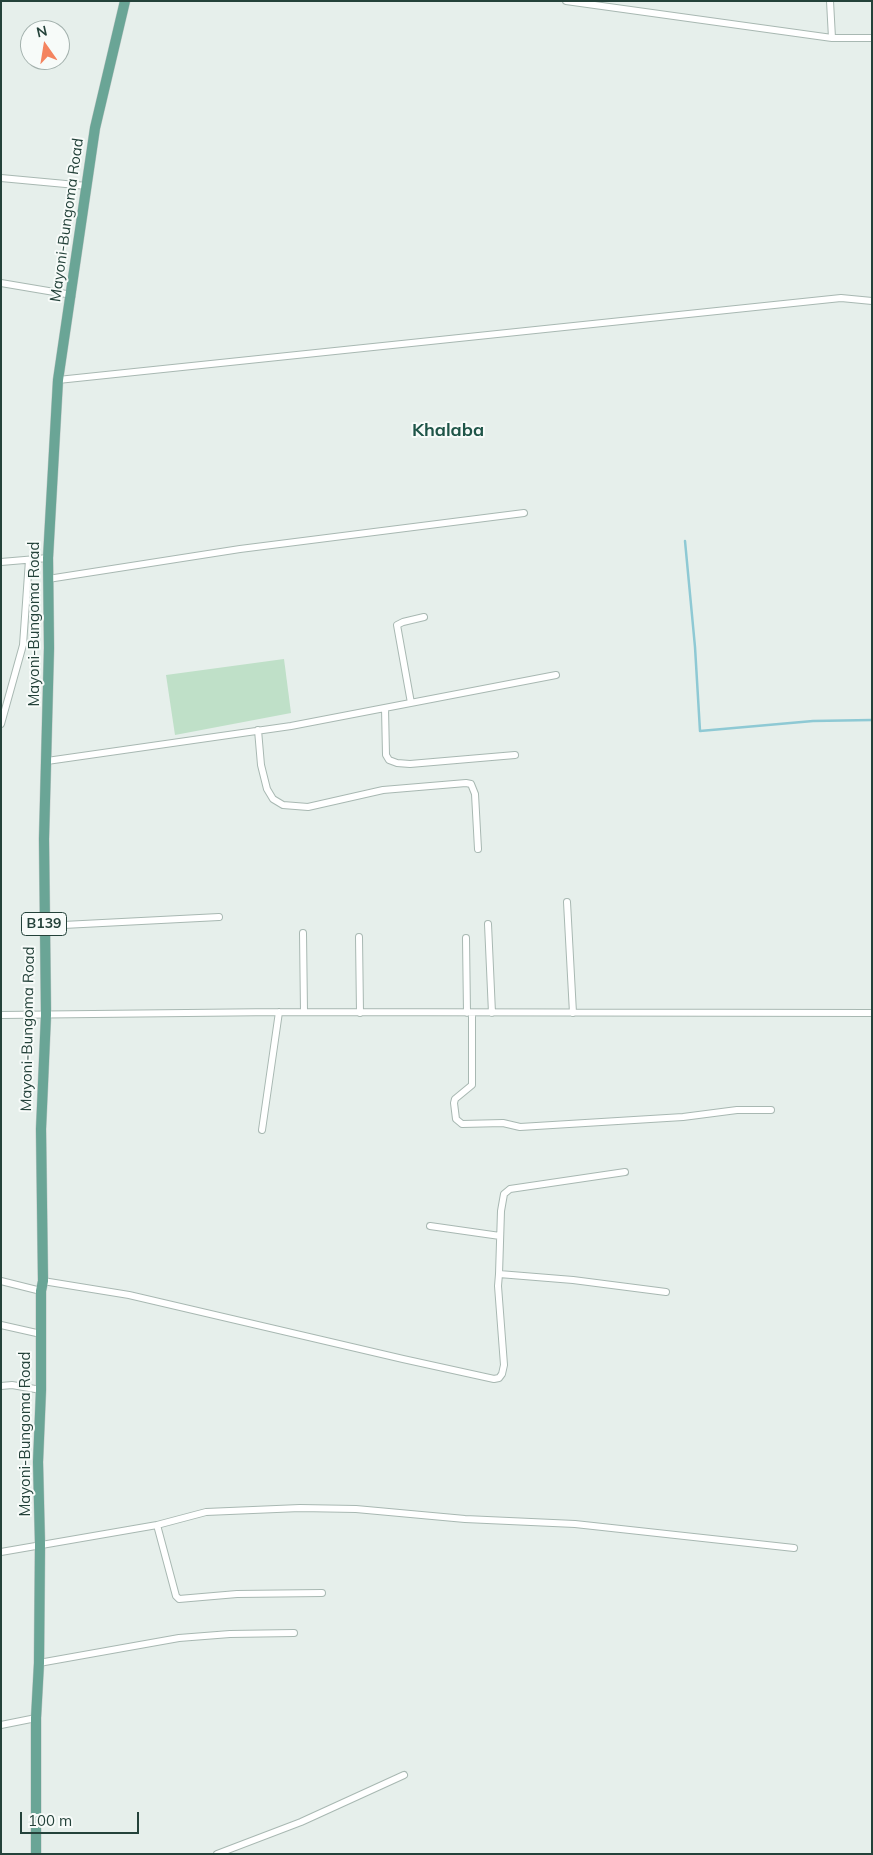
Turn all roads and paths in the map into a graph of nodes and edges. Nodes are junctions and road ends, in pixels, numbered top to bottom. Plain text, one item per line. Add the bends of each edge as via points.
1 (125, 1) edge
2 (566, 1) edge
3 (830, 1) edge
4 (832, 38) junction
5 (872, 38) edge
6 (1, 178) edge
7 (87, 186) junction
8 (1, 283) edge
9 (72, 295) junction
10 (872, 301) edge
11 (58, 380) junction
12 (524, 513) dead end
13 (48, 558) junction
14 (29, 560) junction
15 (1, 562) edge
16 (48, 579) junction
17 (424, 618) dead end
18 (556, 675) dead end
19 (411, 703) junction
20 (385, 708) junction
21 (1, 724) edge
22 (258, 730) junction
23 (515, 755) dead end
24 (47, 761) junction
25 (478, 849) dead end
26 (567, 902) dead end
27 (219, 918) dead end
28 (488, 924) dead end
29 (44, 926) junction
30 (303, 933) dead end
31 (359, 938) dead end
32 (466, 938) dead end
33 (279, 1012) junction
34 (304, 1012) junction
35 (360, 1012) junction
36 (573, 1012) junction
37 (469, 1013) junction
38 (492, 1013) junction
39 (872, 1013) edge
40 (1, 1015) edge
41 (46, 1015) junction
42 (771, 1110) dead end
43 (262, 1130) dead end
44 (625, 1172) dead end
45 (430, 1226) dead end
46 (500, 1236) junction
47 (499, 1274) junction
48 (1, 1281) edge
49 (42, 1286) junction
50 (666, 1292) dead end
51 (1, 1325) edge
52 (40, 1334) junction
53 (1, 1386) edge
54 (41, 1390) junction
55 (157, 1525) junction
56 (40, 1544) junction
57 (794, 1548) dead end
58 (1, 1552) edge
59 (322, 1593) dead end
60 (294, 1633) dead end
61 (39, 1663) junction
62 (36, 1718) junction
63 (1, 1725) edge
64 (404, 1774) dead end
65 (36, 1854) edge
66 (217, 1854) edge

1 - 7 main road, Mayoni-Bungoma Road / B139 via 95,128
2 - 4 street
3 - 4 street
4 - 5 street
6 - 7 street
7 - 9 main road, Mayoni-Bungoma Road / B139
8 - 9 street
9 - 11 main road, Mayoni-Bungoma Road / B139
10 - 11 street via 841,298
11 - 13 main road, Mayoni-Bungoma Road / B139
12 - 16 street via 240,549
13 - 14 street
13 - 16 main road, Mayoni-Bungoma Road / B139
14 - 15 street
14 - 21 street via 23,645
16 - 24 main road, Mayoni-Bungoma Road / B139
17 - 19 street via 397,625
18 - 19 street
19 - 20 street
20 - 22 street
20 - 23 street via 386,754 396,763
22 - 24 street
22 - 25 street via 262,766 272,800 283,805 308,807 383,790 471,784 475,794
24 - 29 main road, Mayoni-Bungoma Road / B139
26 - 36 street
27 - 29 street
28 - 38 street
29 - 41 main road, Mayoni-Bungoma Road / B139
30 - 34 street
31 - 35 street
32 - 37 street
33 - 34 street
33 - 41 street
33 - 43 street
34 - 35 street
35 - 37 street
36 - 38 street
36 - 39 street
37 - 38 street
37 - 42 street via 472,1086 454,1103 456,1119 462,1124 503,1123 520,1127
40 - 41 street
41 - 49 main road, Mayoni-Bungoma Road / B139 via 41,1129
44 - 46 street via 510,1189 502,1202
45 - 46 street
46 - 47 street
47 - 49 street via 504,1365 502,1374 494,1379 129,1295
47 - 50 street
48 - 49 street
49 - 52 main road, Mayoni-Bungoma Road / B139
51 - 52 street
52 - 54 main road, Mayoni-Bungoma Road / B139
53 - 54 street
54 - 56 main road, Mayoni-Bungoma Road / B139 via 38,1462
55 - 56 street
55 - 57 street via 206,1512 356,1509 465,1520 575,1524
55 - 59 street via 179,1599 237,1594
56 - 58 street
56 - 61 main road, Mayoni-Bungoma Road / B139
60 - 61 street via 179,1638
61 - 62 main road, Mayoni-Bungoma Road / B139
62 - 63 street
62 - 65 main road, Mayoni-Bungoma Road / B139
64 - 66 street via 301,1822

